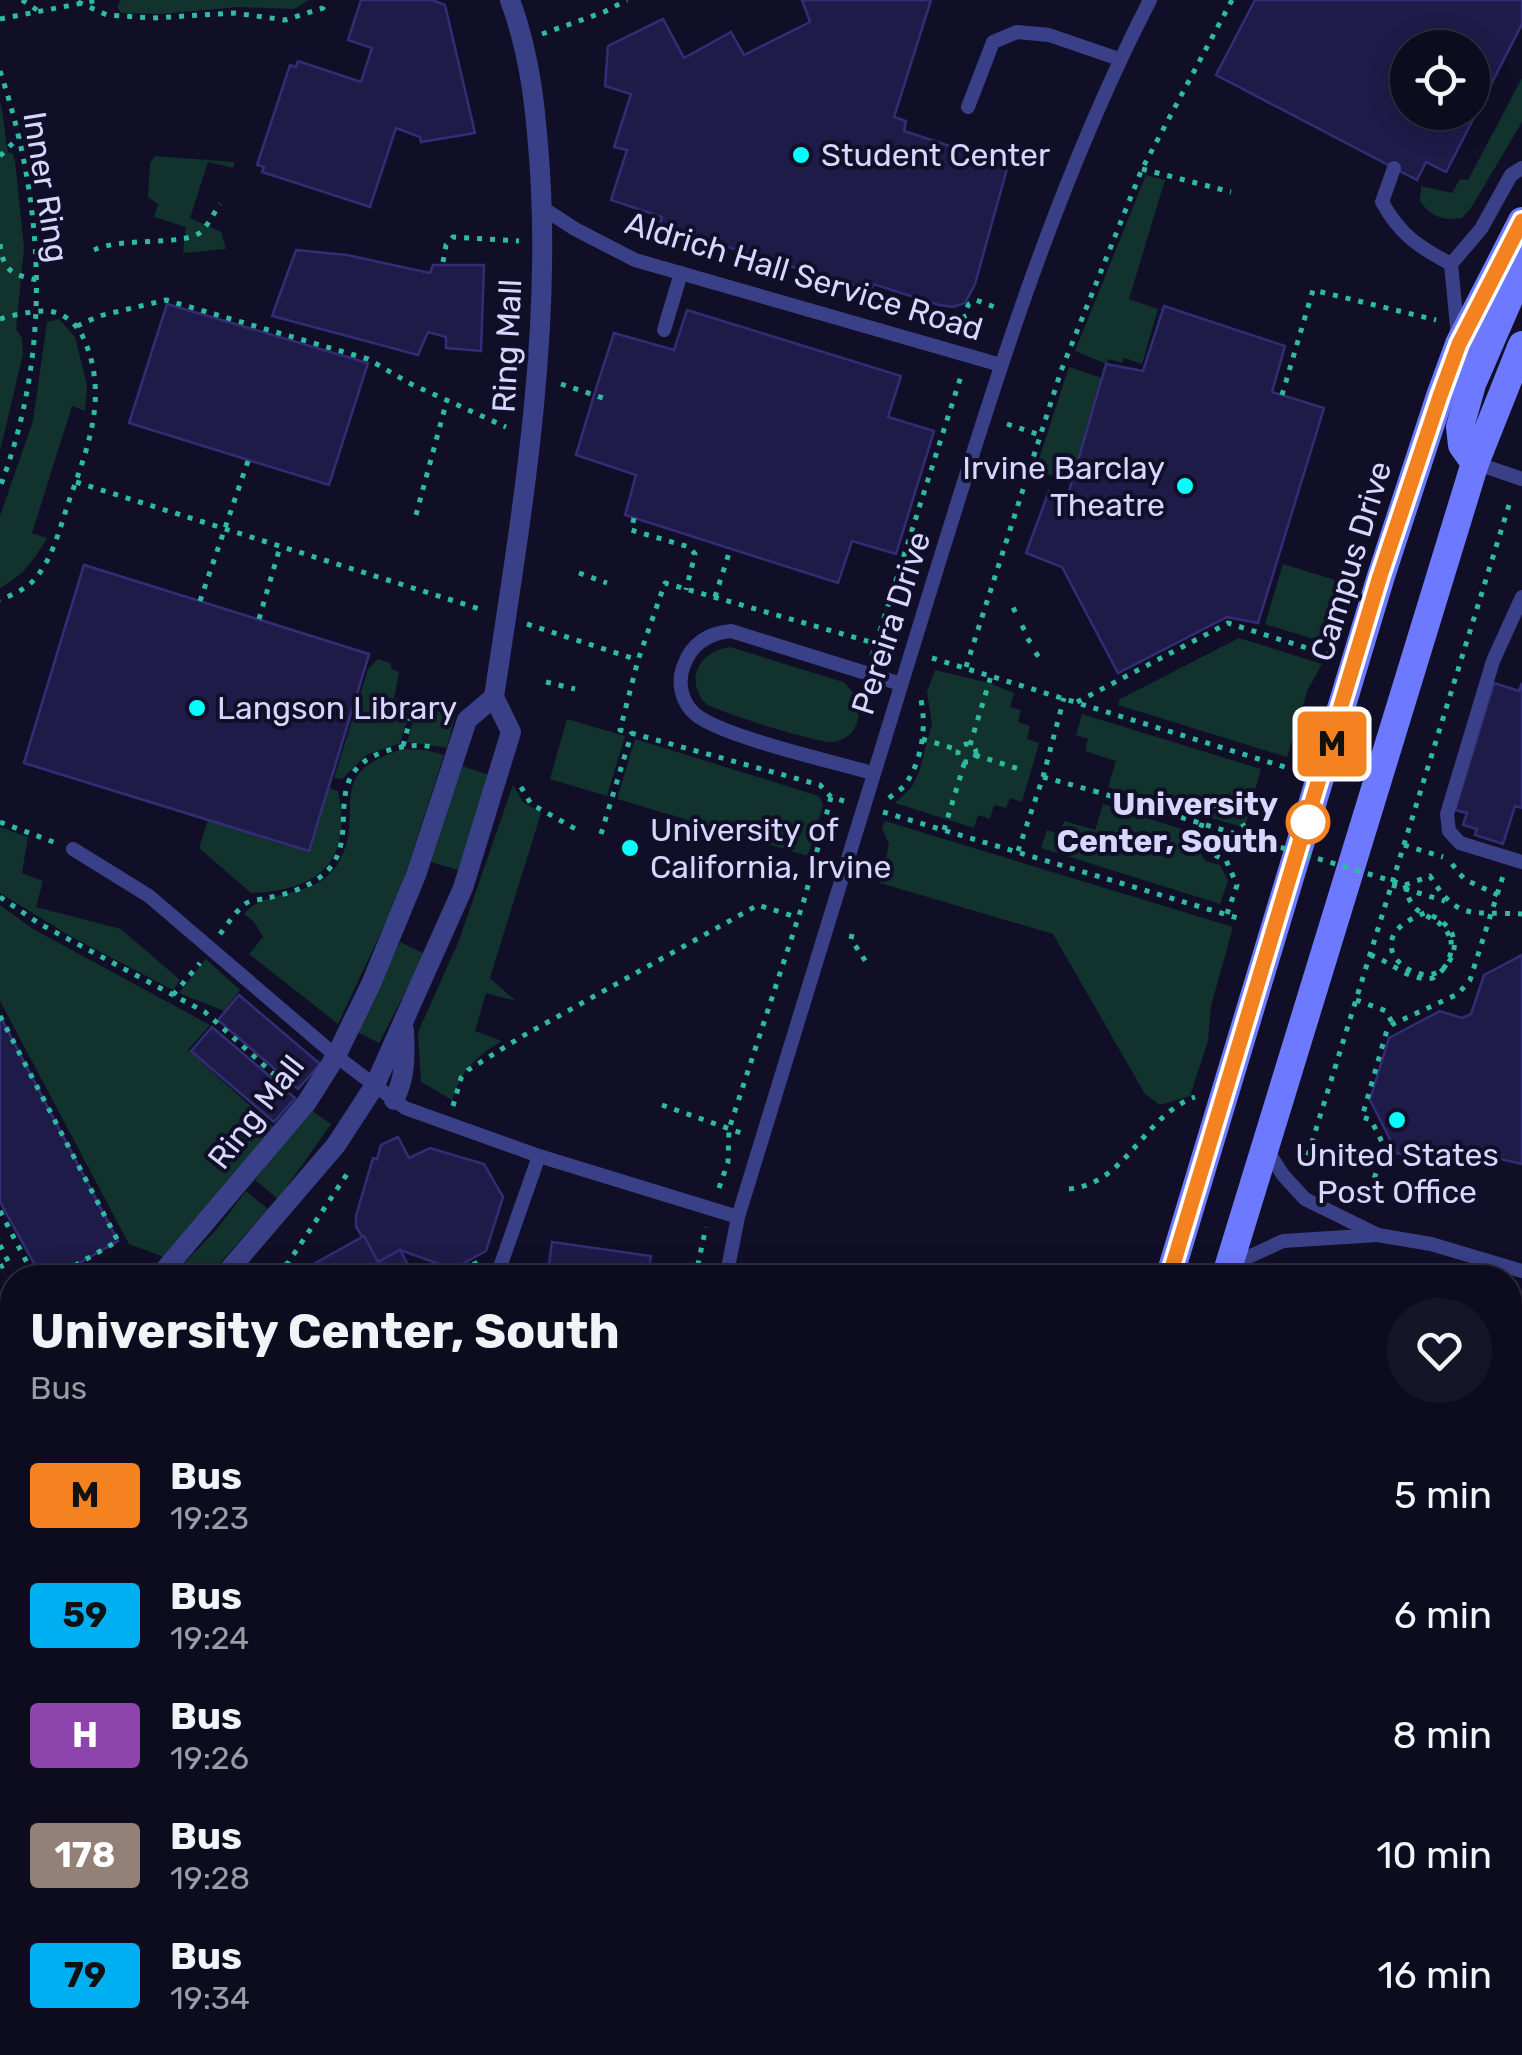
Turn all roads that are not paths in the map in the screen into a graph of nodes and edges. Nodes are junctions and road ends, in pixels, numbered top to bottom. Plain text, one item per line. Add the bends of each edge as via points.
1 (510, 0) edge
2 (1150, 0) edge
3 (1120, 59) junction
4 (968, 107) dead end
5 (1394, 168) dead end
6 (1522, 168) edge
7 (542, 207) junction
8 (1519, 227) edge
9 (1451, 264) junction
10 (681, 273) junction
11 (664, 330) dead end
12 (1459, 344) junction
13 (1522, 345) edge
14 (1001, 365) junction
15 (1475, 463) junction
16 (1522, 479) edge
17 (1522, 597) edge
18 (901, 684) junction
19 (494, 697) junction
20 (872, 772) junction
21 (72, 849) road end
22 (1516, 860) edge
23 (404, 1023) junction
24 (336, 1056) junction
25 (375, 1085) junction
26 (394, 1100) junction
27 (1264, 1145) junction
28 (540, 1156) junction
29 (738, 1217) junction
30 (1378, 1235) junction
31 (494, 1262) road end
32 (169, 1265) edge
33 (233, 1265) edge
34 (729, 1265) edge
35 (1173, 1265) edge
36 (1229, 1265) edge
37 (1240, 1265) edge
38 (1502, 1265) edge

1 - 7 street, Ring Mall via 525,40 535,102
2 - 3 lane, Pereira Drive
3 - 4 lane via 1049,35 1017,32 993,42
3 - 14 lane, Pereira Drive via 1060,199
5 - 9 lane via 1382,202 1406,238
6 - 9 lane
7 - 10 lane, Aldrich Hall Service Road via 635,260
7 - 19 street, Ring Mall via 539,377
8 - 12 main road, Campus Drive
8 - 15 main road via 1520,271 1460,427 1462,445
9 - 12 lane
10 - 11 lane
10 - 14 lane, Aldrich Hall Service Road
12 - 35 main road, Campus Drive via 1380,576
13 - 15 main road
14 - 18 lane, Pereira Drive
15 - 16 lane
15 - 27 main road
17 - 22 lane via 1493,661 1447,814 1460,843
18 - 20 lane, Pereira Drive
18 - 20 lane via 732,632 696,644 682,668 688,707 712,725
19 - 23 street, Ring Mall via 511,732 463,888
19 - 24 street, Ring Mall via 467,720 416,875
20 - 29 lane, Pereira Drive
21 - 24 lane via 149,896
23 - 25 street, Ring Mall
23 - 26 street via 406,1062
24 - 25 lane
24 - 32 street, Ring Mall via 307,1102
25 - 26 lane
25 - 33 street, Ring Mall via 336,1146
26 - 28 lane
27 - 30 lane via 1305,1199
27 - 36 main road
28 - 29 lane
28 - 31 lane
29 - 34 lane, Pereira Drive
30 - 37 lane via 1283,1241
30 - 38 lane

